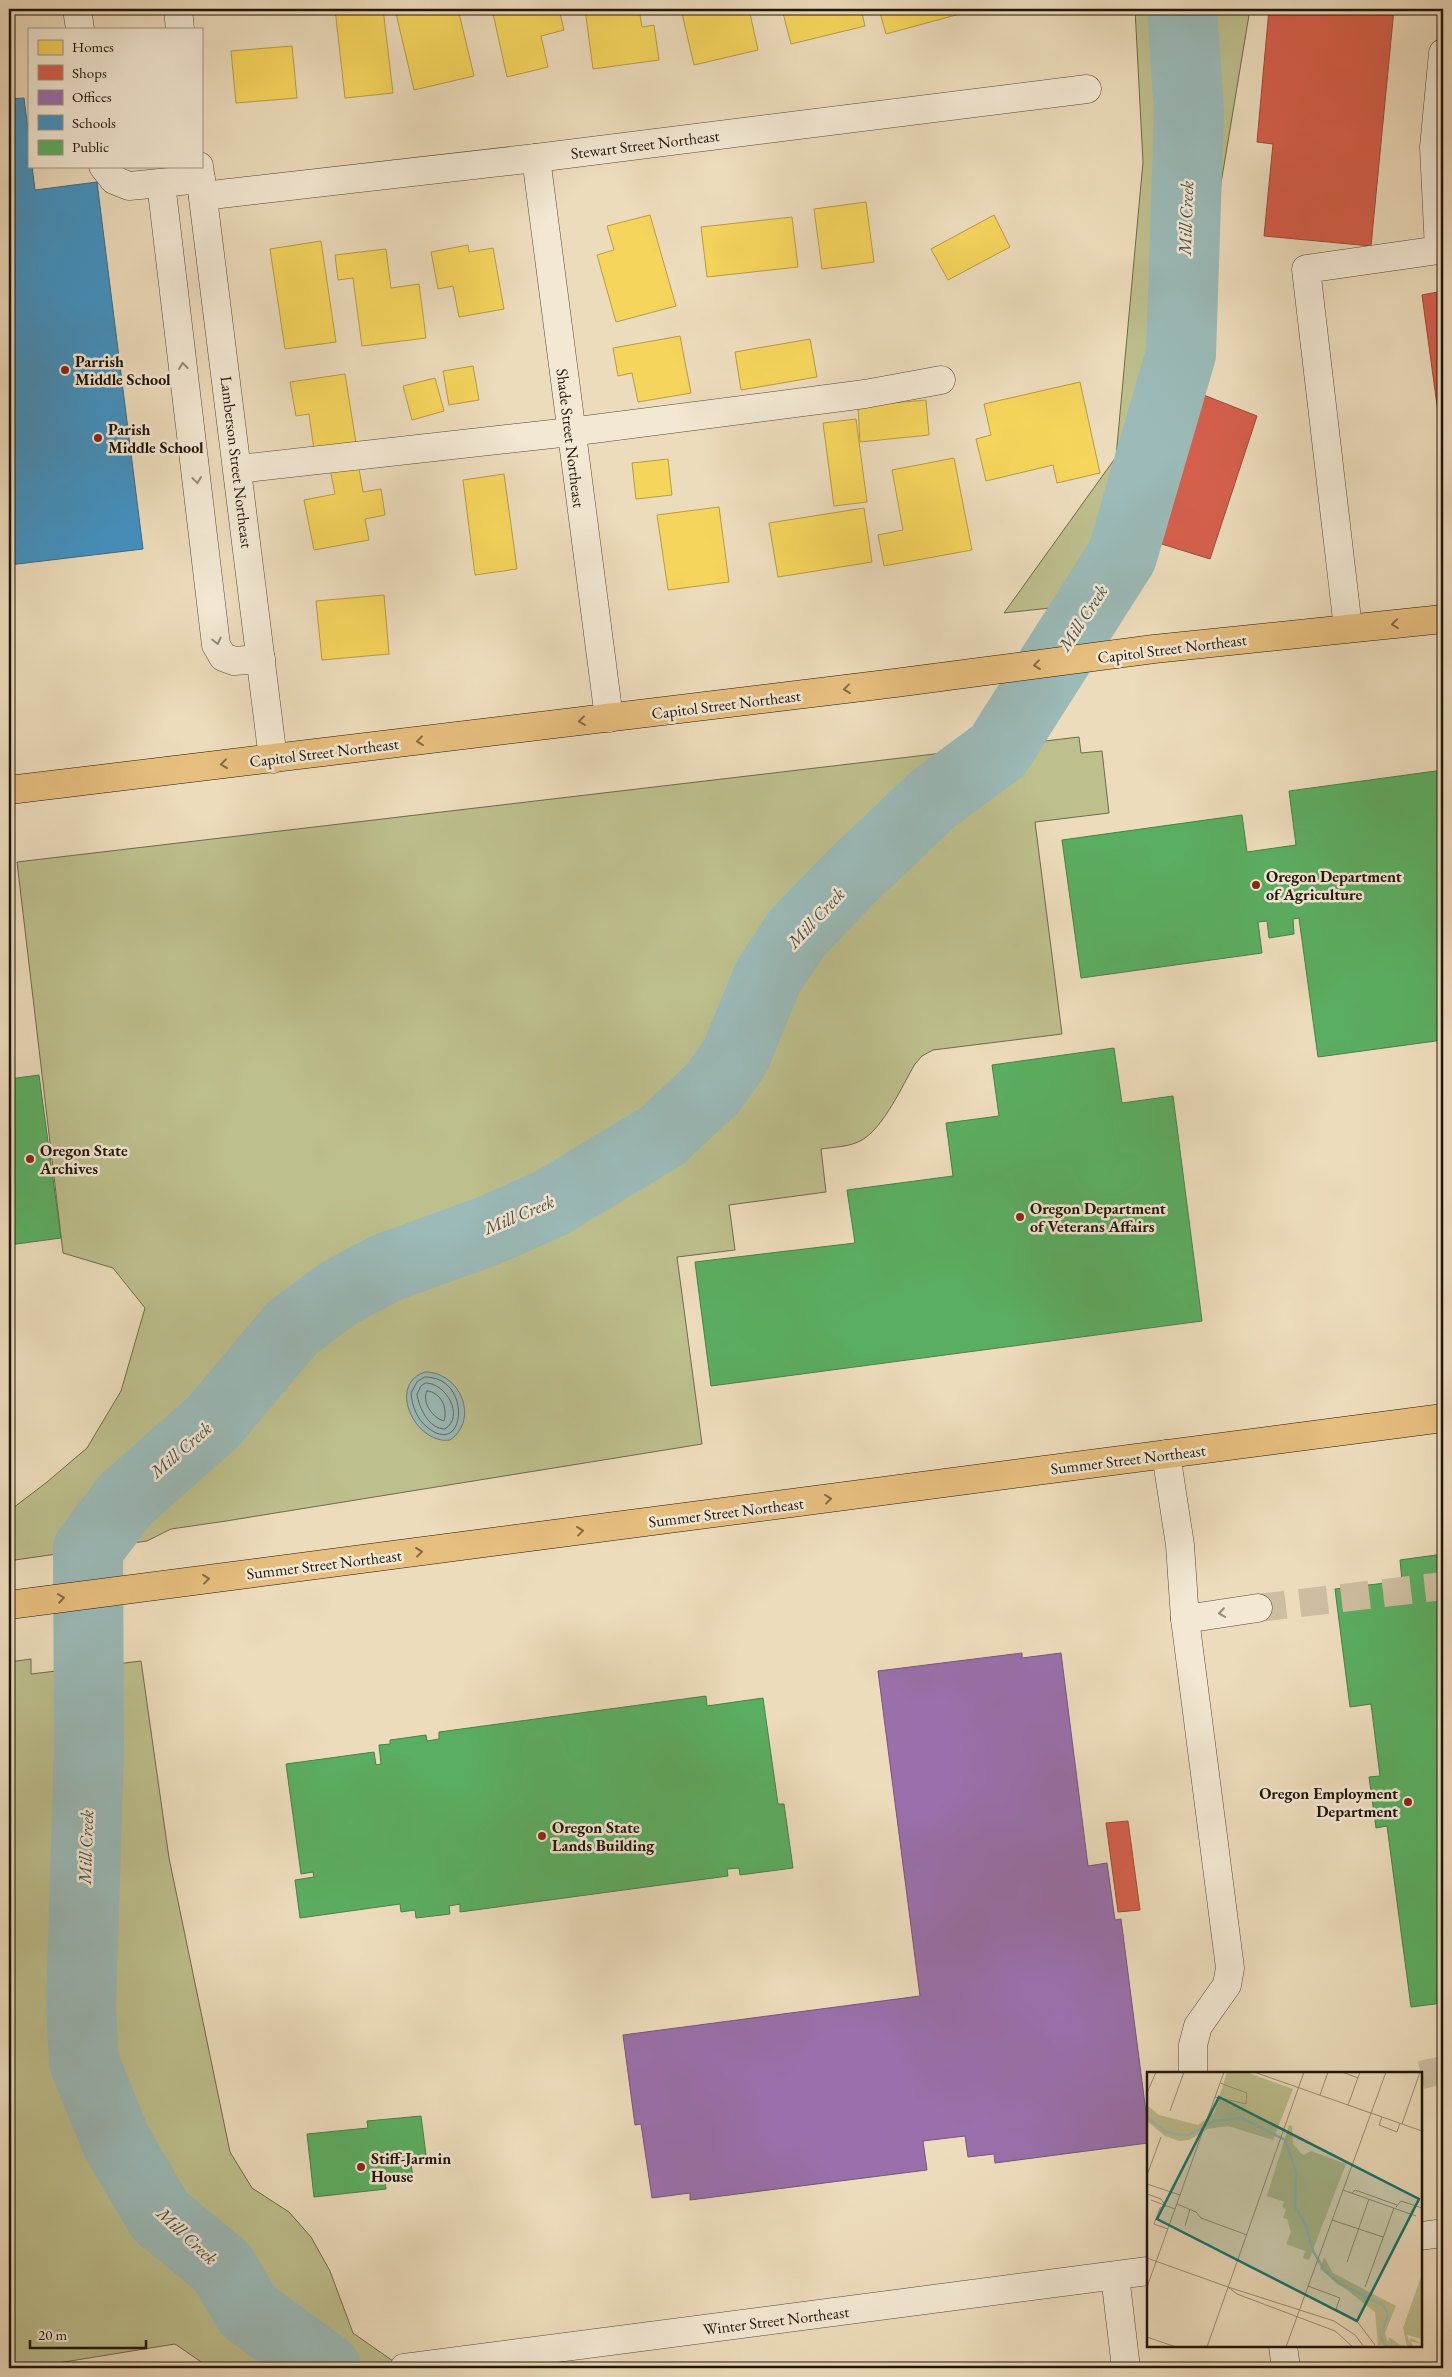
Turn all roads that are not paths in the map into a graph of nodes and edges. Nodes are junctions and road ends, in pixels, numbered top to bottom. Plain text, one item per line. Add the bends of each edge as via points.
1 (77, 9) edge
2 (178, 9) edge
3 (80, 28) edge
4 (180, 28) edge
5 (1443, 53) edge
6 (1441, 81) edge
7 (1087, 89) dead end
8 (536, 158) junction
9 (105, 168) edge
10 (201, 181) edge
11 (161, 183) junction
12 (941, 380) dead end
13 (230, 408) junction
14 (189, 414) junction
15 (570, 432) junction
16 (238, 470) junction
17 (1443, 619) edge
18 (1348, 628) junction
19 (261, 659) junction
20 (609, 718) junction
21 (273, 758) junction
22 (9, 790) edge
23 (1443, 1418) edge
24 (1166, 1454) junction
25 (11, 1605) edge
26 (1258, 1608) tunnel mouth
27 (1186, 1619) junction
28 (1193, 2072) edge
29 (1443, 2233) edge
30 (1422, 2236) edge
31 (1147, 2271) edge
32 (1115, 2276) junction
33 (404, 2368) edge
34 (1126, 2368) edge

1 - 3 street
2 - 4 street
5 - 6 street
6 - 18 street via 1434,147 1439,250 1306,269
7 - 8 street, Stewart Street Northeast
8 - 10 street, Stewart Street Northeast
8 - 15 street, Shade Street Northeast
9 - 11 street, Stewart Street Northeast via 114,180 129,186
10 - 11 street, Stewart Street Northeast
10 - 13 street, Lamberson Street Northeast
14 -> 11 street
12 - 15 street via 865,394
13 - 14 street
13 - 16 street, Lamberson Street Northeast
14 -> 19 street via 216,645 222,658 234,661
15 - 16 street
15 - 20 street, Shade Street Northeast
16 - 19 street, Lamberson Street Northeast
17 -> 18 main road, Capitol Street Northeast
18 -> 20 main road, Capitol Street Northeast via 1154,649
19 - 21 street, Lamberson Street Northeast
20 -> 21 main road, Capitol Street Northeast
21 -> 22 main road, Capitol Street Northeast
23 - 24 main road, Summer Street Northeast
25 -> 24 main road, Summer Street Northeast
24 - 27 street via 1180,1545
26 -> 27 street
27 - 28 street via 1230,1968 1227,1985 1198,2026 1193,2045
29 - 30 street
31 - 32 street, Winter Street Northeast
32 - 33 street, Winter Street Northeast
32 - 34 street

